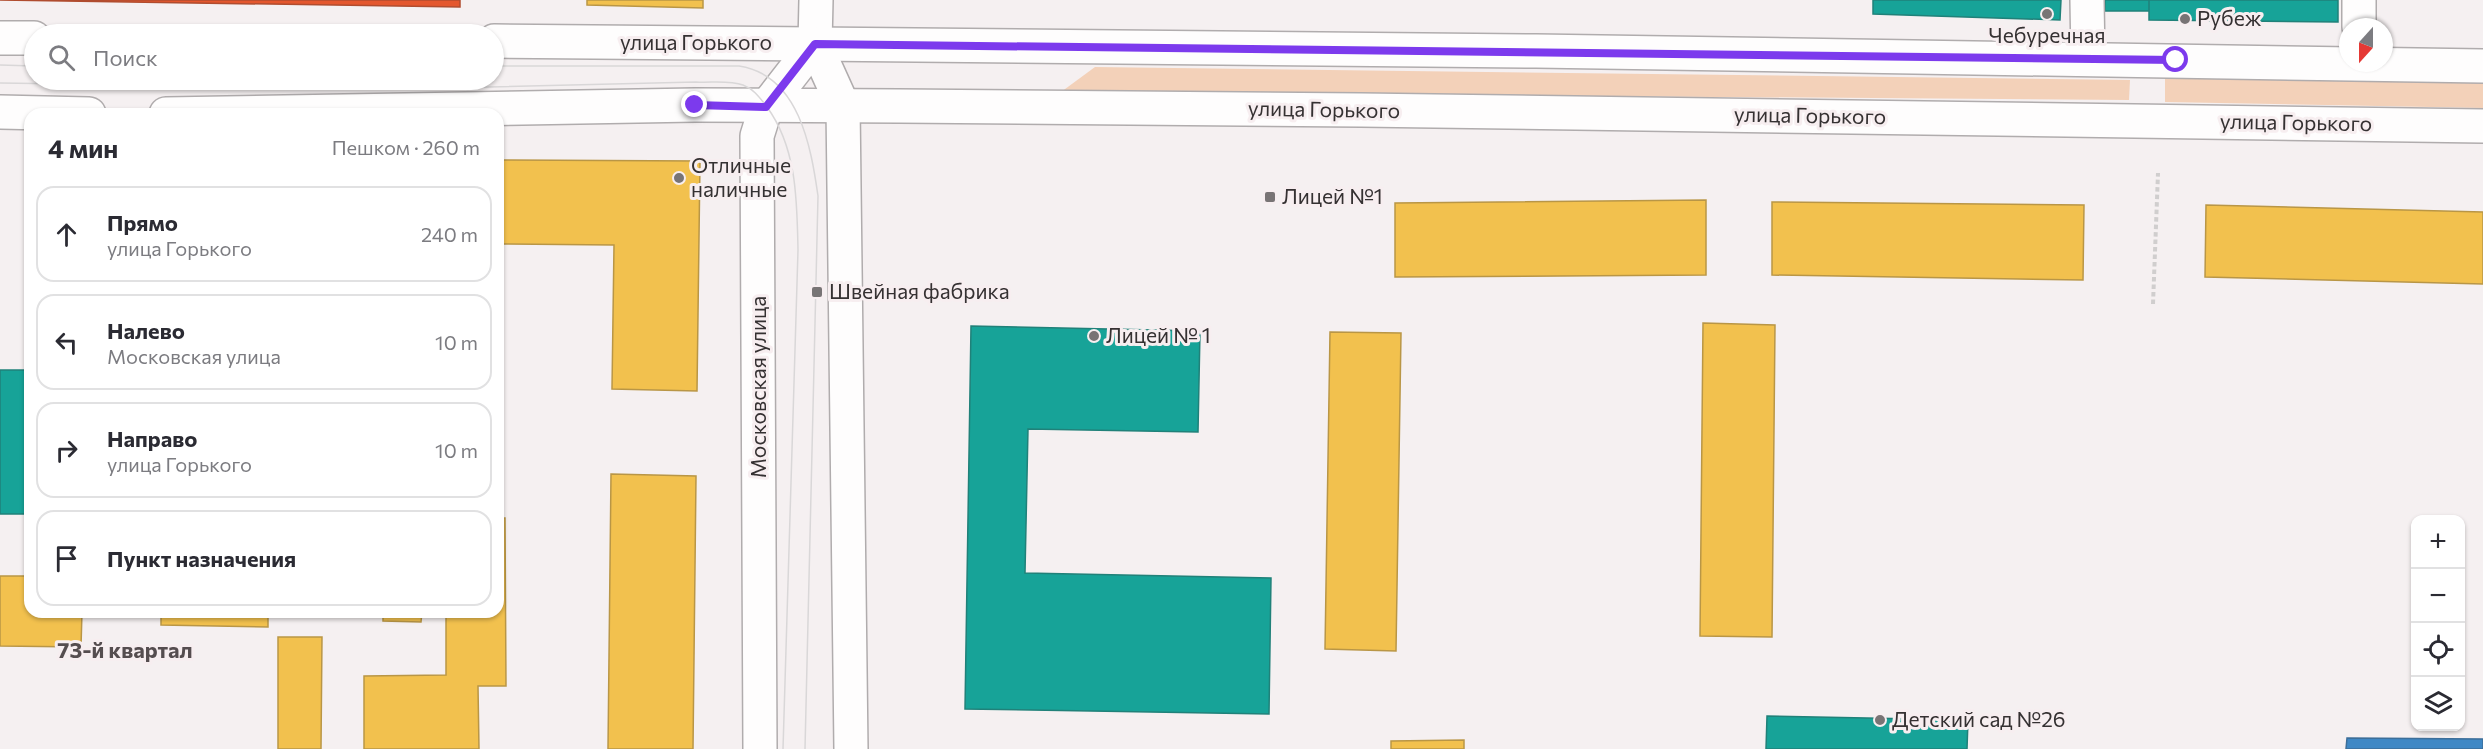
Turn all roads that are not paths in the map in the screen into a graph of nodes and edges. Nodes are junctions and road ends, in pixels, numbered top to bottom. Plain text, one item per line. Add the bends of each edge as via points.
1 (816, 0) edge
2 (2087, 0) edge
3 (2359, 0) edge
4 (2358, 18) edge
5 (0, 38) edge
6 (24, 38) edge
7 (504, 41) edge
8 (815, 44) junction
9 (2088, 59) junction
10 (2339, 63) edge
11 (2393, 64) edge
12 (2483, 66) edge
13 (843, 106) junction
14 (766, 107) junction
15 (504, 108) edge
16 (0, 112) edge
17 (24, 113) edge
18 (2483, 126) edge
19 (760, 749) edge
20 (851, 749) edge

1 - 8 main road
2 - 9 main road
3 - 4 main road
5 - 6 main road
7 - 8 main road, улица Горького
8 - 9 main road, улица Горького
8 - 13 main road
8 - 14 main road, Московская улица
9 - 10 main road, улица Горького
11 - 12 main road, улица Горького
13 - 14 main road, улица Горького
13 - 18 main road, улица Горького
13 - 20 main road
14 - 15 main road, улица Горького
14 - 19 main road, Московская улица via 757,149
16 - 17 main road

